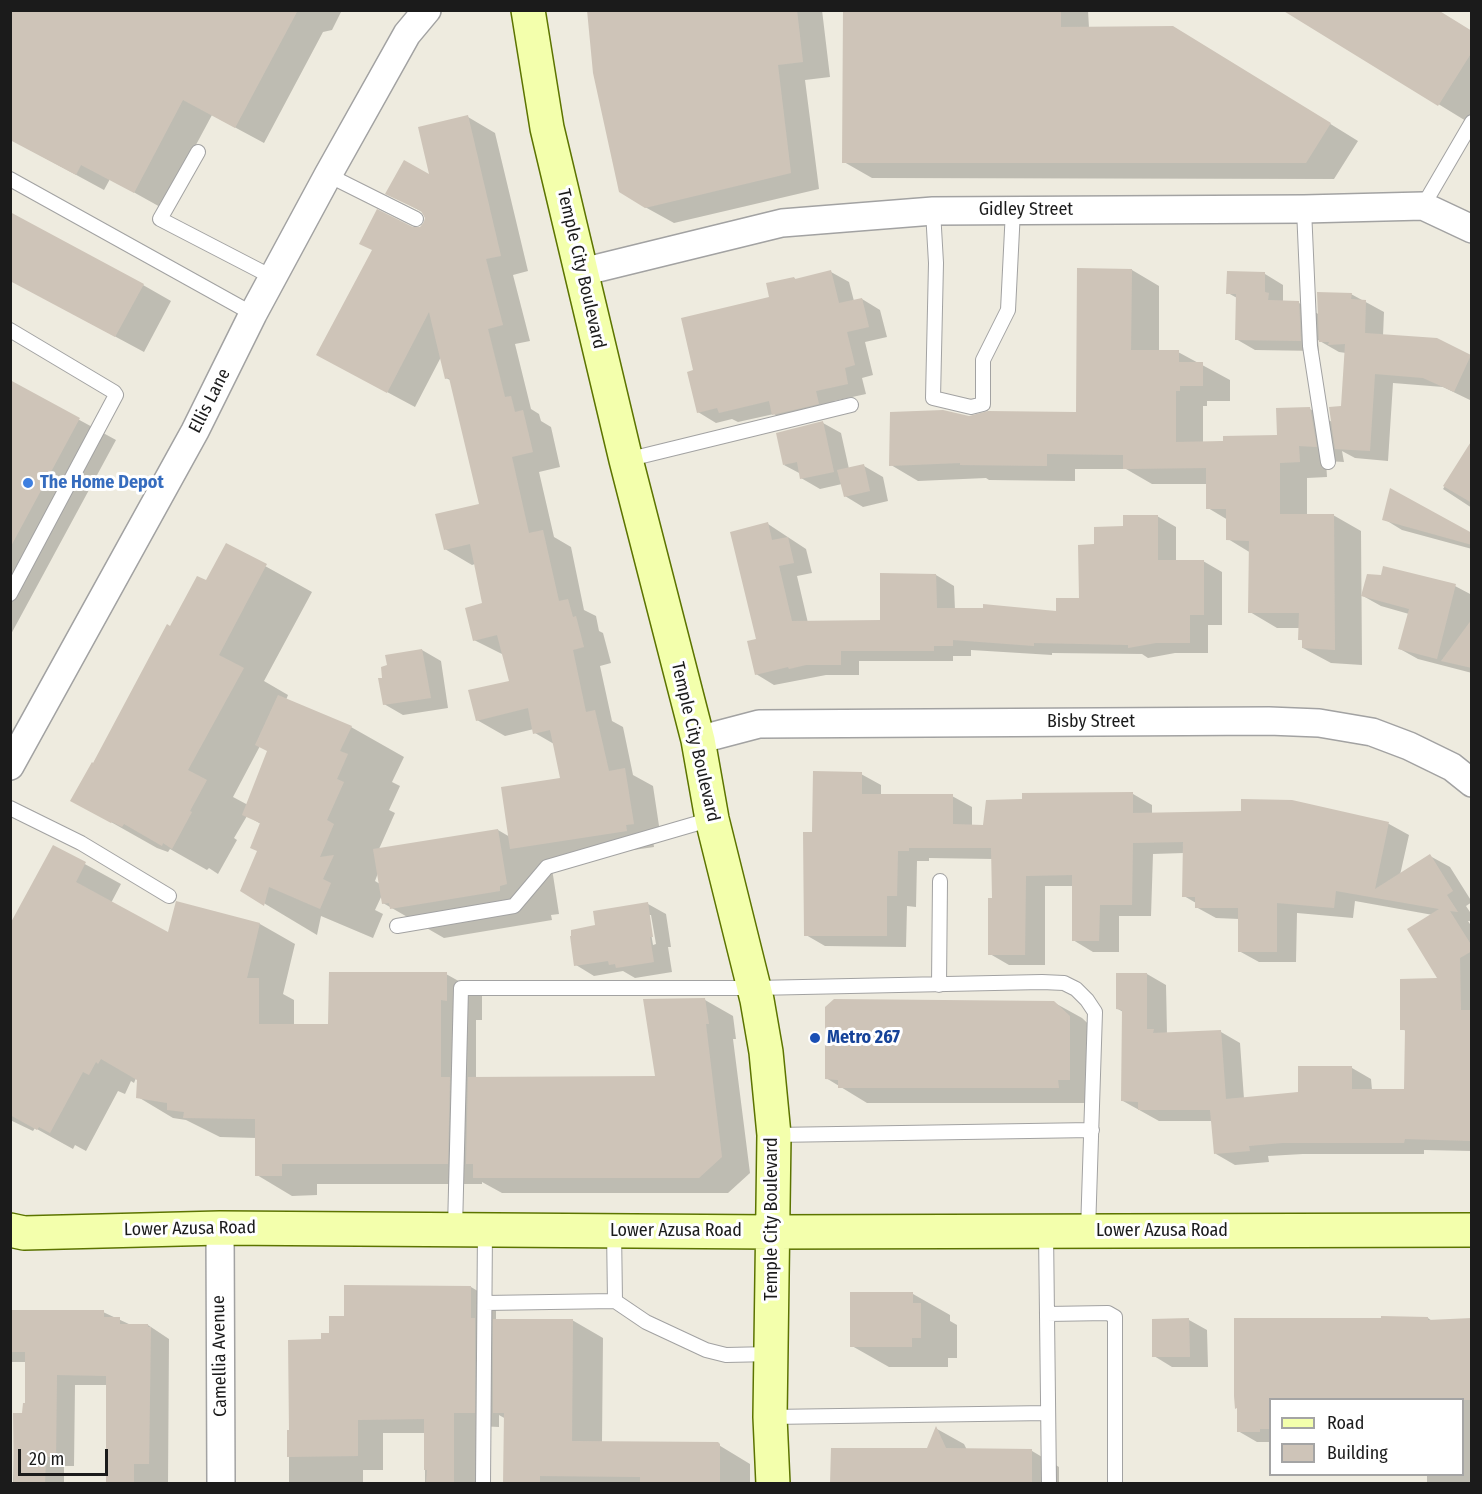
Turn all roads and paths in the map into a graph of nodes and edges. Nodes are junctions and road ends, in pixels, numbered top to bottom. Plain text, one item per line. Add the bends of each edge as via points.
1 (427, 10) edge
2 (528, 10) edge
3 (411, 22) edge
4 (1472, 122) edge
5 (198, 152) dead end
6 (328, 175) junction
7 (10, 179) edge
8 (1423, 206) junction
9 (1304, 209) junction
10 (1013, 210) junction
11 (933, 211) junction
12 (416, 219) dead end
13 (1472, 229) edge
14 (582, 272) junction
15 (272, 277) junction
16 (253, 314) junction
17 (10, 330) edge
18 (851, 405) dead end
19 (626, 460) junction
20 (1328, 462) dead end
21 (10, 594) edge
22 (698, 740) junction
23 (10, 766) edge
24 (1472, 783) edge
25 (10, 808) edge
26 (712, 819) junction
27 (940, 881) dead end
28 (169, 896) dead end
29 (397, 926) dead end
30 (939, 985) junction
31 (755, 988) junction
32 (1092, 1130) junction
33 (774, 1135) junction
34 (220, 1228) junction
35 (470, 1229) junction
36 (614, 1230) junction
37 (1472, 1230) edge
38 (1046, 1231) junction
39 (1088, 1231) junction
40 (772, 1232) junction
41 (15, 1233) edge
42 (615, 1301) junction
43 (485, 1303) junction
44 (1047, 1314) junction
45 (771, 1354) junction
46 (1048, 1413) junction
47 (771, 1417) junction
48 (221, 1484) edge
49 (483, 1484) edge
50 (773, 1484) edge
51 (1049, 1484) edge
52 (1115, 1484) edge

1 - 3 street, Ellis Lane
2 - 14 main road, Temple City Boulevard via 547,128
3 - 6 street, Ellis Lane
4 - 8 lane
5 - 15 lane via 160,219
6 - 12 lane
6 - 15 street, Ellis Lane
7 - 16 lane
8 - 9 street, Gidley Street
8 - 13 street, Gidley Street
9 - 10 street, Gidley Street
9 - 20 lane via 1310,346
10 - 11 street, Gidley Street
10 - 11 lane via 1008,310 983,360 983,404 971,407 933,398 936,263
11 - 14 street, Gidley Street via 782,223
14 - 19 main road, Temple City Boulevard
15 - 16 street, Ellis Lane
16 - 23 street, Ellis Lane via 195,431
17 - 21 lane via 116,395
18 - 19 lane
19 - 22 main road, Temple City Boulevard
22 - 24 street, Bisby Street via 759,724 1319,723 1372,732 1409,746 1452,767
22 - 26 main road, Temple City Boulevard
25 - 28 lane via 81,843
26 - 29 lane via 547,867 514,906
26 - 31 main road, Temple City Boulevard
27 - 30 lane
30 - 31 lane
30 - 32 lane via 1064,983 1076,989 1095,1012
31 - 33 main road, Temple City Boulevard
31 - 35 lane via 461,988
32 - 33 lane
32 - 39 lane
33 - 40 main road, Temple City Boulevard
34 - 35 main road, Lower Azusa Road
34 - 41 main road, Lower Azusa Road
34 - 48 street, Camellia Avenue
35 - 36 main road, Lower Azusa Road
35 - 43 lane
36 - 40 main road, Lower Azusa Road
36 - 42 lane
37 - 39 main road, Lower Azusa Road
38 - 39 main road, Lower Azusa Road
38 - 40 main road, Lower Azusa Road
38 - 44 lane
40 - 45 main road, Temple City Boulevard
42 - 43 lane
42 - 45 lane via 646,1322 706,1350 726,1355
43 - 49 lane
44 - 46 lane
44 - 52 lane via 1108,1313 1115,1317
45 - 47 main road, Temple City Boulevard
46 - 47 lane
46 - 51 lane
47 - 50 main road, Temple City Boulevard

